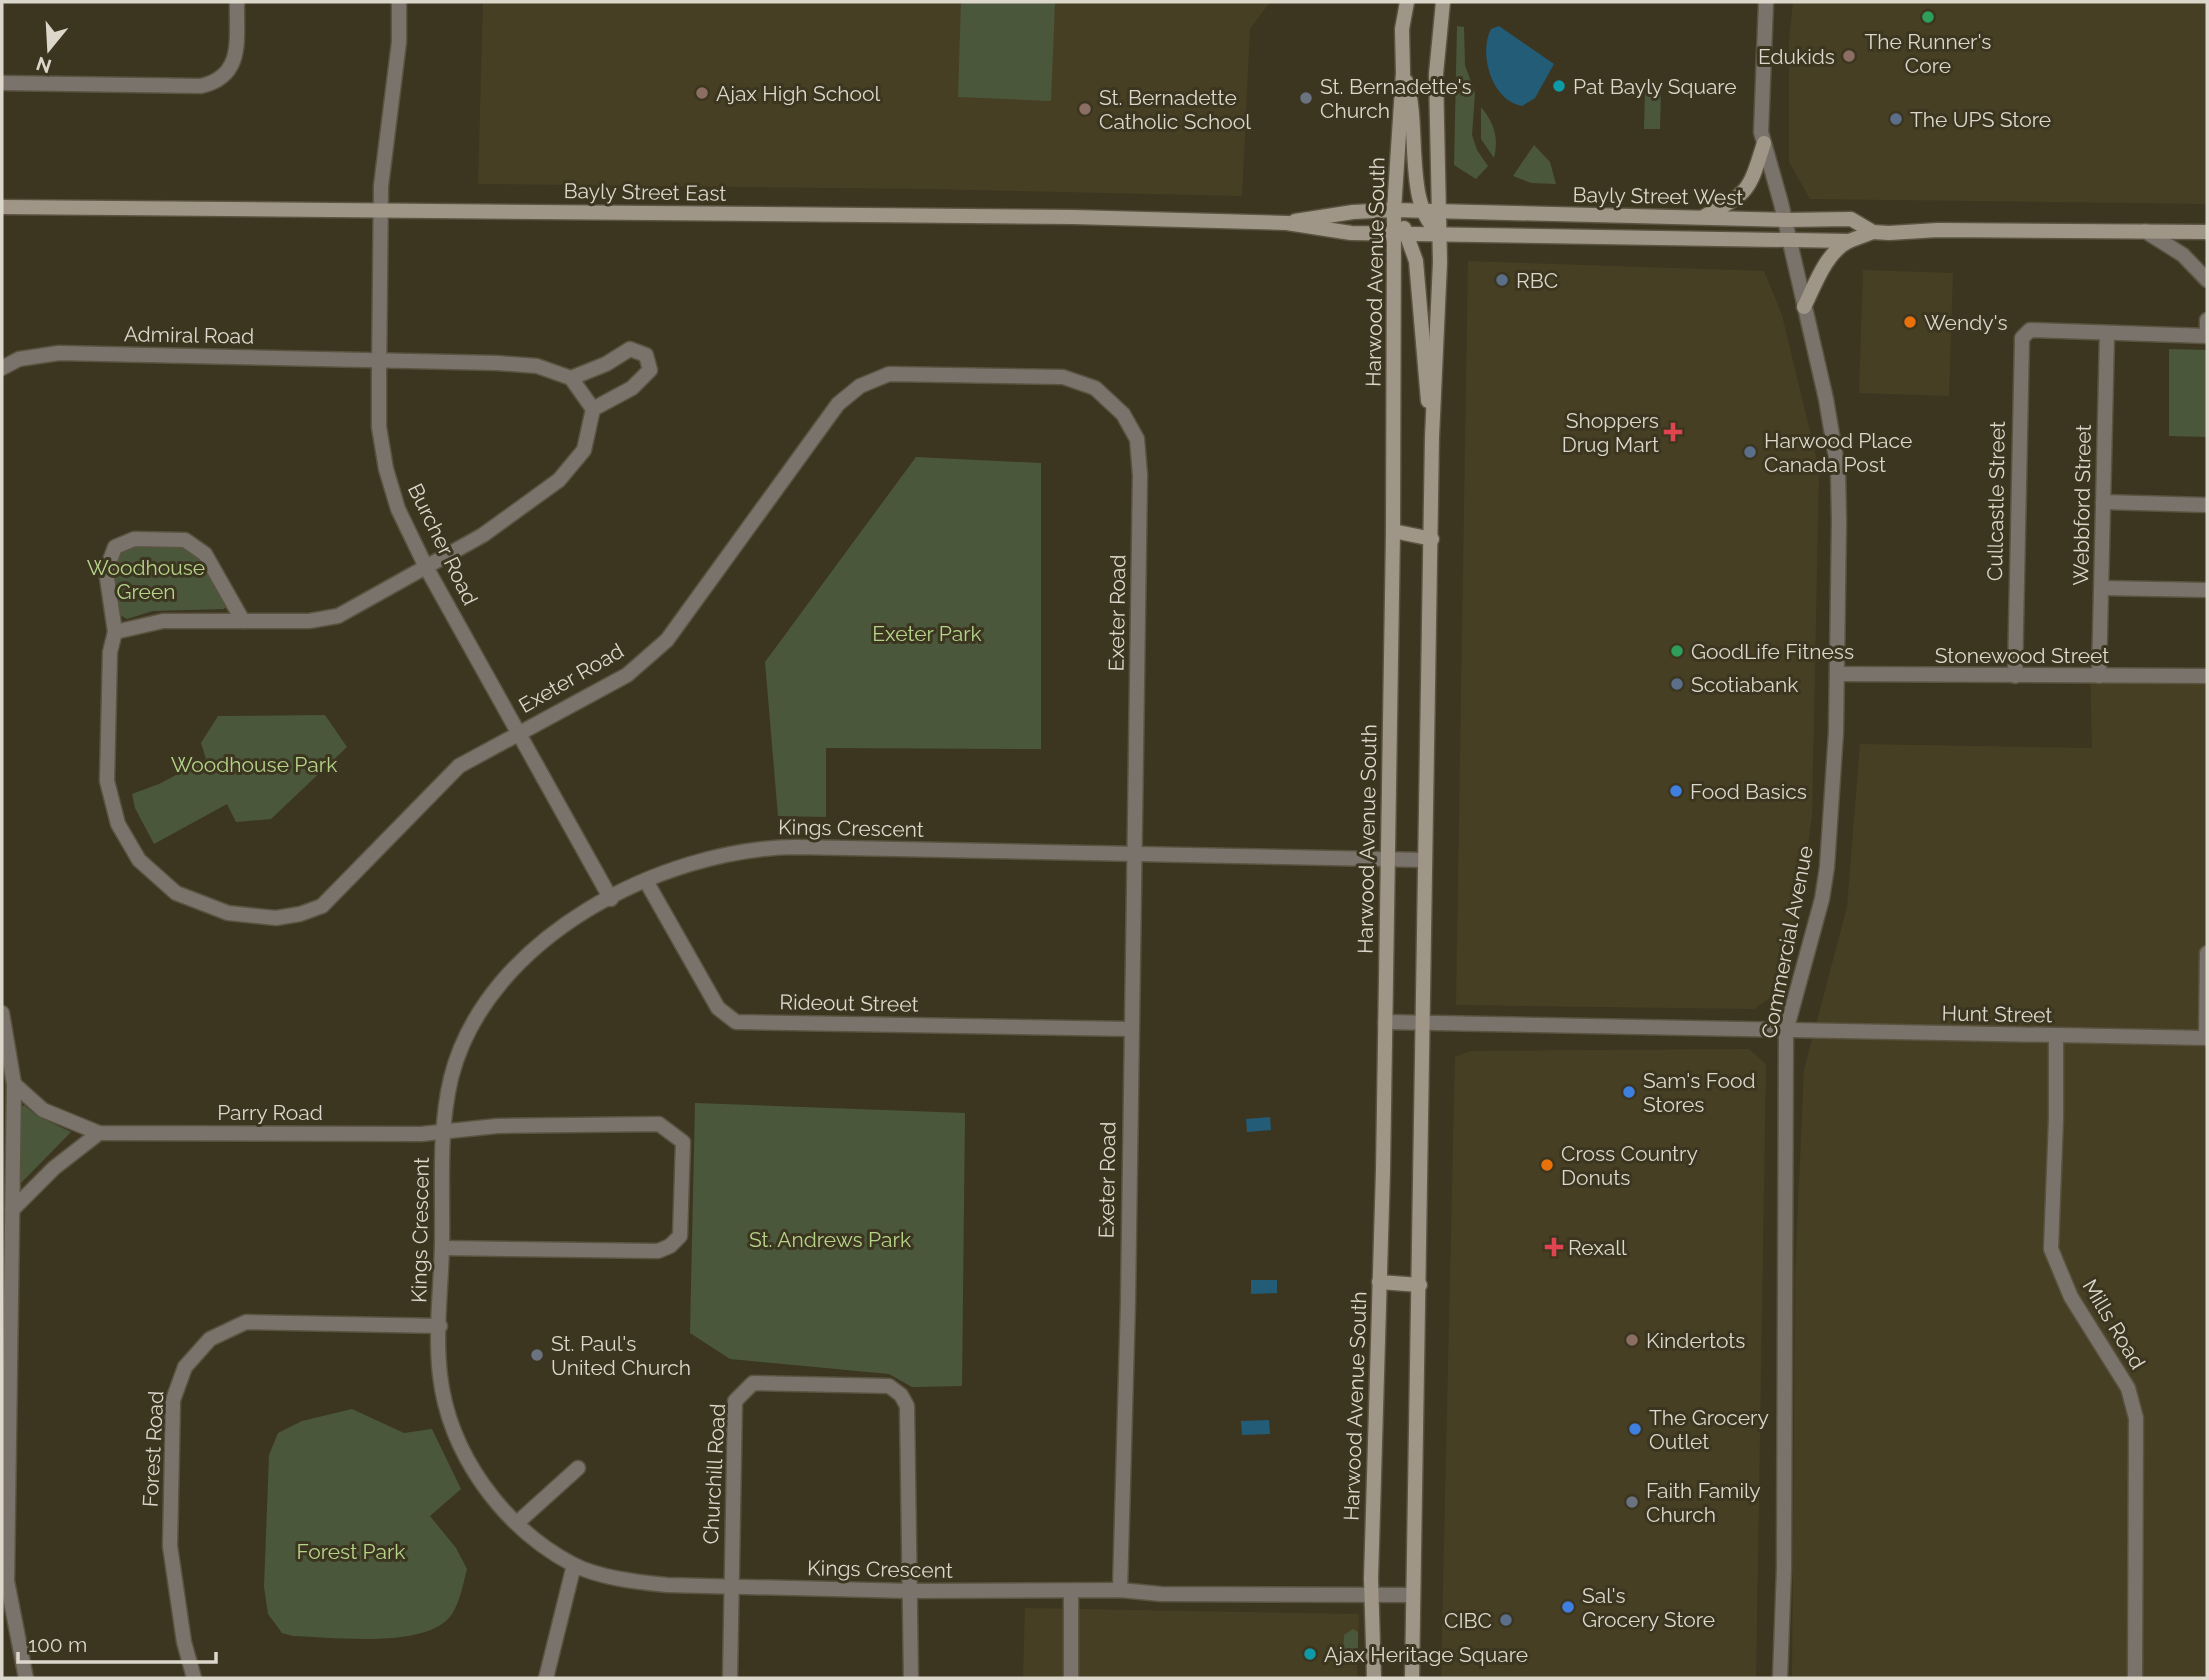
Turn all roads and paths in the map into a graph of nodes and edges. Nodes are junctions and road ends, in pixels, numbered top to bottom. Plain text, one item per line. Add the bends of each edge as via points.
1 (237, 2) edge
2 (399, 2) edge
3 (1407, 2) edge
4 (1443, 2) edge
5 (1766, 2) edge
6 (1403, 73) junction
7 (2, 83) edge
8 (1764, 143) junction
9 (2, 207) edge
10 (1394, 210) junction
11 (1421, 211) junction
12 (1439, 211) junction
13 (381, 212) junction
14 (1703, 217) junction
15 (1785, 220) junction
16 (1287, 223) junction
17 (2145, 231) junction
18 (1873, 232) junction
19 (2207, 232) edge
20 (1401, 233) junction
21 (1440, 233) junction
22 (1790, 239) junction
23 (1850, 241) junction
24 (2207, 280) edge
25 (1804, 307) junction
26 (2207, 320) edge
27 (2108, 335) junction
28 (2207, 335) edge
29 (379, 360) junction
30 (2, 368) edge
31 (571, 378) junction
32 (593, 409) junction
33 (1432, 437) junction
34 (2103, 502) junction
35 (2207, 505) edge
36 (1393, 531) junction
37 (1432, 539) junction
38 (426, 567) junction
39 (2102, 588) junction
40 (2207, 590) edge
41 (243, 621) junction
42 (116, 632) junction
43 (1837, 674) junction
44 (2015, 676) junction
45 (2099, 676) junction
46 (2207, 676) edge
47 (517, 732) junction
48 (1135, 855) junction
49 (1388, 859) junction
50 (1425, 860) junction
51 (646, 881) junction
52 (611, 899) junction
53 (2207, 953) edge
54 (2, 1013) edge
55 (1385, 1022) junction
56 (1423, 1025) junction
57 (1130, 1029) junction
58 (1786, 1031) junction
59 (2056, 1036) junction
60 (2206, 1038) edge
61 (14, 1084) junction
62 (442, 1132) junction
63 (99, 1133) junction
64 (12, 1210) junction
65 (442, 1248) junction
66 (1379, 1282) junction
67 (1420, 1285) junction
68 (440, 1326) junction
69 (578, 1468) dead end
70 (517, 1523) junction
71 (574, 1565) junction
72 (731, 1587) junction
73 (1120, 1590) junction
74 (910, 1591) junction
75 (1071, 1591) junction
76 (1371, 1594) junction
77 (1412, 1595) junction
78 (26, 1678) edge
79 (194, 1678) edge
80 (546, 1678) edge
81 (730, 1678) edge
82 (911, 1678) edge
83 (1071, 1678) edge
84 (1374, 1678) edge
85 (1412, 1678) edge
86 (1780, 1678) edge
87 (2135, 1678) edge

1 - 7 street via 234,61 215,82 201,86
2 - 13 street, Burcher Road
3 - 6 main road, Harwood Avenue South
4 - 12 main road via 1436,74
5 - 8 street, Commercial Avenue
6 - 10 main road, Harwood Avenue South
6 - 11 main road via 1413,102
8 - 14 main road via 1742,197
8 - 15 street, Commercial Avenue
9 - 13 main road, Bayly Street East
10 - 11 main road, Bayly Street East
10 - 16 main road, Bayly Street East via 1331,214
10 - 20 main road, Harwood Avenue South
11 - 12 main road, Bayly Street West
11 - 21 main road via 1429,226
12 - 14 main road, Bayly Street West
12 - 21 main road
13 - 16 main road, Bayly Street East
13 - 29 street, Burcher Road
14 - 15 main road, Bayly Street West
15 - 18 main road, Bayly Street West via 1852,219
15 - 22 street, Commercial Avenue
16 - 20 main road, Bayly Street East via 1351,233
17 - 18 main road, Bayly Street West
17 - 19 main road, Bayly Street West
17 - 24 street via 2183,255
18 - 23 main road, Bayly Street West
20 - 21 main road, Bayly Street West
20 - 33 main road via 1416,261
20 - 36 main road, Harwood Avenue South
21 - 22 main road, Bayly Street West
21 - 33 main road
22 - 23 main road, Bayly Street West
22 - 25 street, Commercial Avenue
23 - 25 main road via 1823,269
25 - 43 street, Commercial Avenue via 1838,470
26 - 28 street
27 - 28 street
27 - 34 street, Webbford Street
27 - 44 street, Cullcastle Street via 2030,330 2022,338
29 - 30 street, Admiral Road via 59,353 19,359
29 - 31 street, Admiral Road via 537,366
29 - 38 street, Burcher Road via 379,427 386,470 398,509
31 - 32 street
31 - 32 street via 630,349 646,355 649,370 632,388
32 - 38 street via 584,450 559,480 483,535
33 - 37 main road
34 - 35 street
34 - 39 street, Webbford Street
36 - 37 main road
36 - 49 main road, Harwood Avenue South
37 - 50 main road
38 - 41 street via 338,616
38 - 47 street, Burcher Road
39 - 40 street
39 - 45 street, Webbford Street
41 - 42 street via 163,621
41 - 42 street, Exeter Road via 205,554 185,540 134,539 115,547 106,571
42 - 47 street, Exeter Road via 110,652 107,781 118,824 139,860 157,878 176,893 228,913 276,918 322,906 459,766
43 - 44 street, Stonewood Street
43 - 58 street, Commercial Avenue via 1827,867
44 - 45 street, Stonewood Street
45 - 46 street, Stonewood Street
47 - 48 street, Exeter Road via 627,674 667,640 838,404 860,386 889,374 1063,377 1095,388 1123,414 1137,439
47 - 52 street, Burcher Road
48 - 49 street, Kings Crescent
48 - 51 street, Kings Crescent via 774,847 713,857
48 - 57 street, Exeter Road
49 - 50 street, Kings Crescent
49 - 55 main road, Harwood Avenue South
50 - 56 main road
51 - 52 street, Kings Crescent
51 - 57 street, Rideout Street via 718,1008 736,1022
52 - 62 street, Kings Crescent via 544,938 492,992 477,1014 452,1076
53 - 60 street
54 - 61 street
55 - 56 street
55 - 66 main road, Harwood Avenue South
56 - 58 street, Hunt Street
56 - 67 main road
57 - 73 street, Exeter Road
58 - 59 street, Hunt Street
58 - 86 street, Commercial Avenue
59 - 60 street, Hunt Street
59 - 87 street, Mills Road via 2051,1249 2071,1297 2128,1388 2136,1418
61 - 63 street, Parry Road via 43,1110
61 - 64 street
62 - 63 street, Parry Road
62 - 65 street, Kings Crescent
62 - 65 street, Parry Road via 497,1126 659,1124 683,1142 680,1236 670,1246 658,1251
63 - 64 street via 54,1168
64 - 78 street via 7,1581
65 - 68 street, Kings Crescent
66 - 67 main road
66 - 76 main road, Harwood Avenue South
67 - 77 main road
68 - 70 street, Kings Crescent via 440,1375 457,1438 491,1495
68 - 79 street, Forest Road via 246,1322 211,1339 185,1367 173,1400 170,1546
69 - 70 street
70 - 71 street, Kings Crescent
71 - 72 street, Kings Crescent via 640,1583
71 - 80 street
72 - 74 street, Kings Crescent
72 - 74 street, Churchill Road via 734,1401 753,1383 777,1381 889,1386 908,1406
72 - 81 street, Churchill Road
73 - 75 street, Kings Crescent
73 - 76 street, Kings Crescent
74 - 75 street, Kings Crescent
74 - 82 street, Churchill Road
75 - 83 street
76 - 77 street, Kings Crescent
76 - 84 main road, Harwood Avenue South
77 - 85 main road

